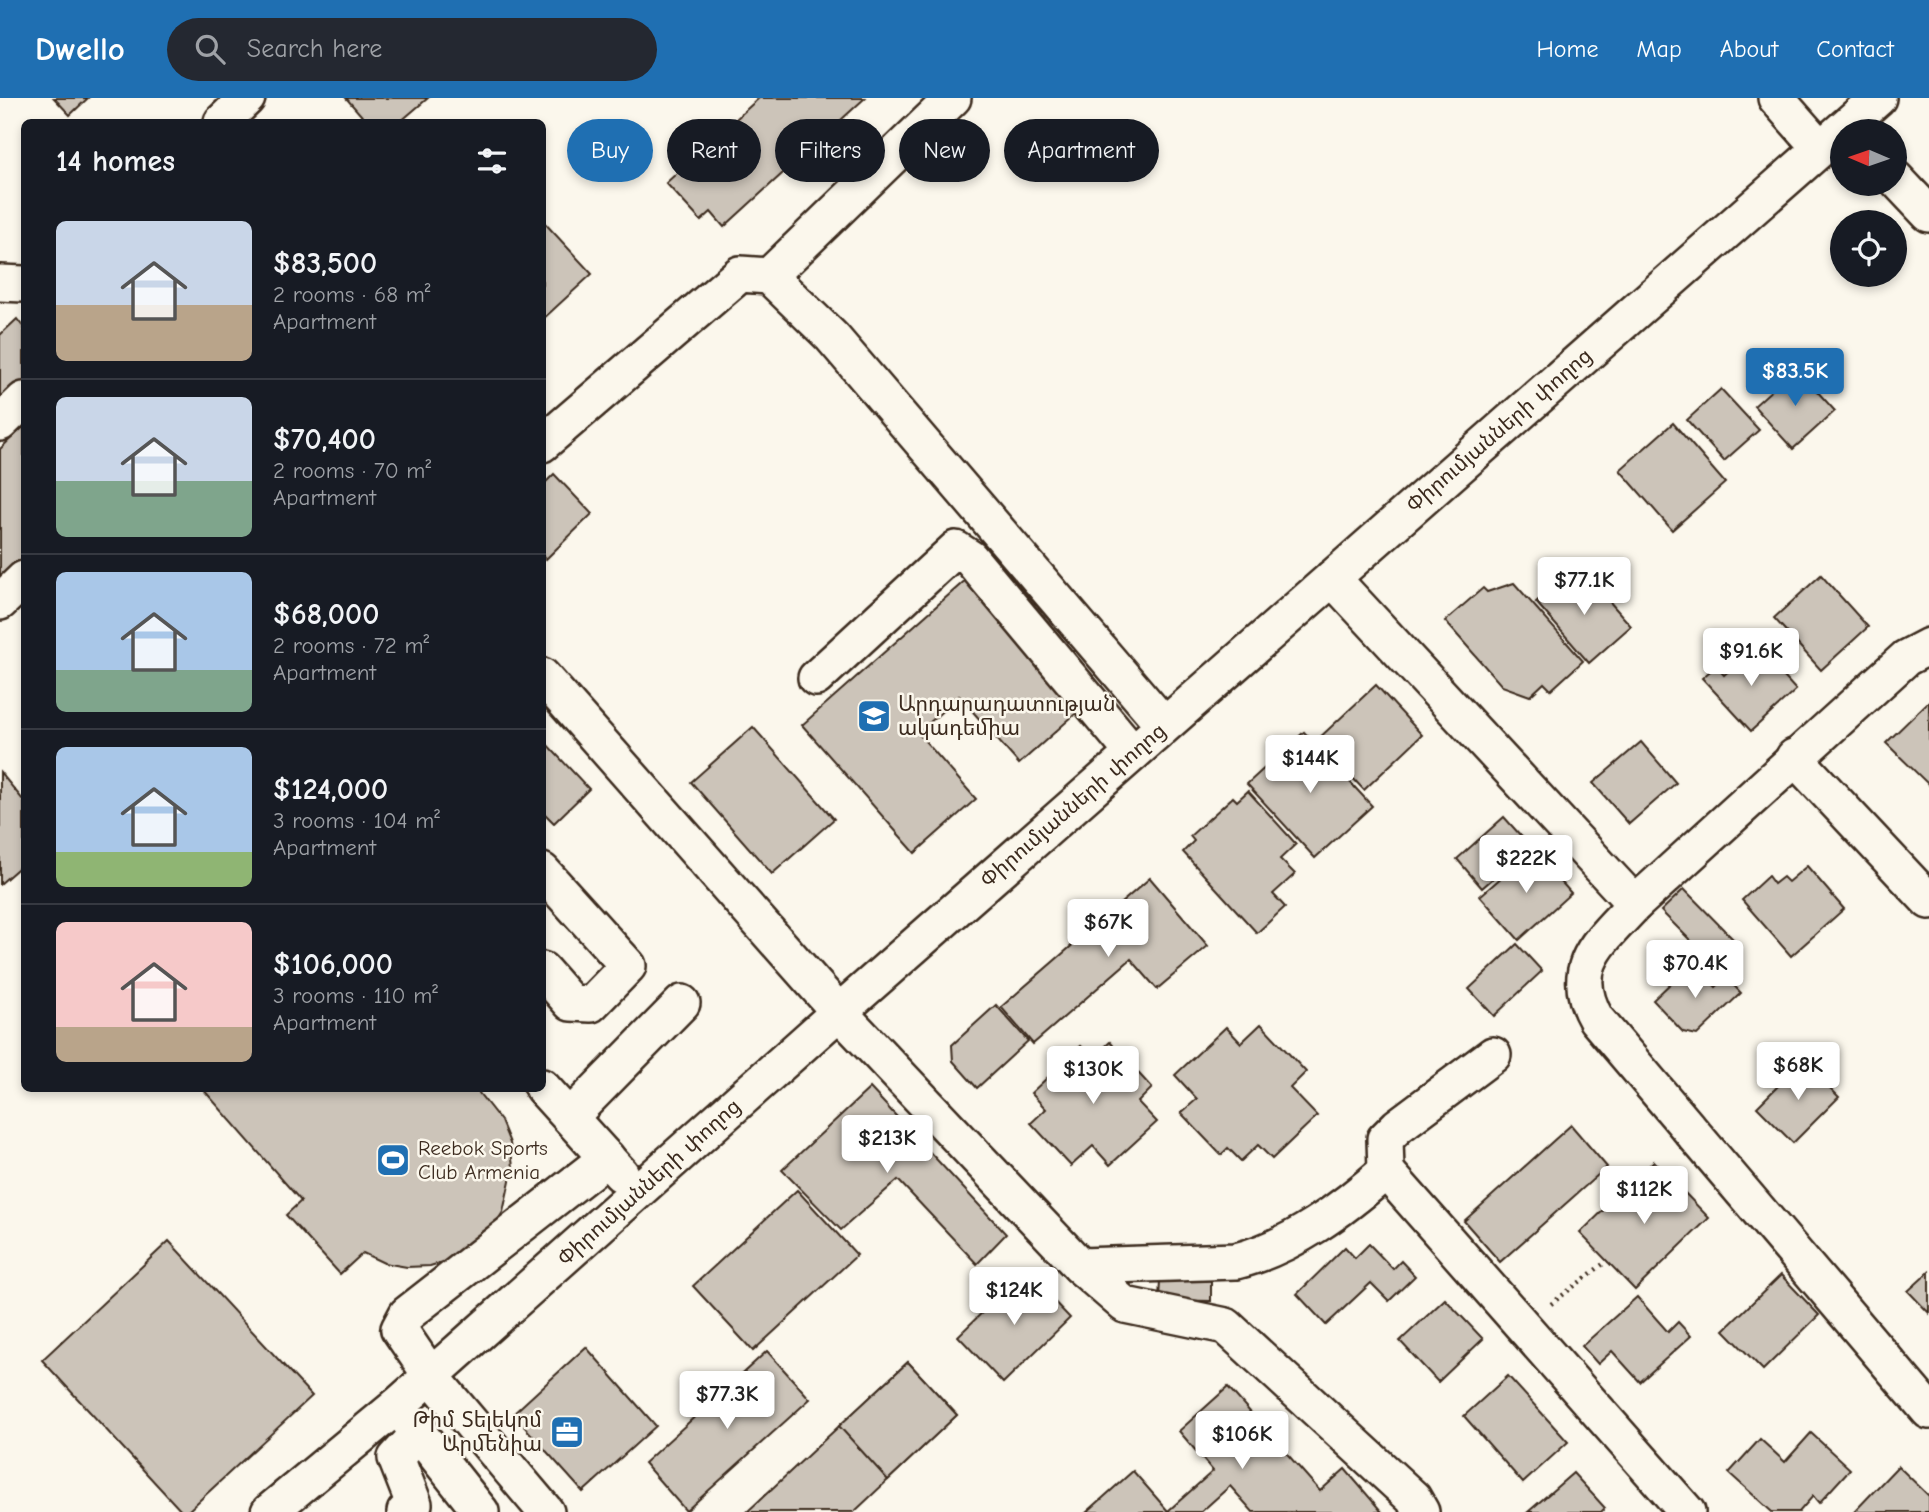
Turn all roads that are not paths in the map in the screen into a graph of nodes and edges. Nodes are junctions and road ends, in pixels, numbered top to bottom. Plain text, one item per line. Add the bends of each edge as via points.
1 (247, 98) edge
2 (953, 98) edge
3 (1776, 98) edge
4 (1878, 98) edge
5 (225, 119) edge
6 (1858, 119) edge
7 (1830, 141) edge
8 (1820, 148) junction
9 (1908, 191) edge
10 (1929, 214) edge
11 (769, 276) junction
12 (0, 283) edge
13 (21, 284) edge
14 (21, 403) edge
15 (0, 423) edge
16 (546, 441) edge
17 (1332, 578) junction
18 (21, 582) edge
19 (0, 602) edge
20 (1929, 646) edge
21 (816, 678) dead end
22 (546, 681) edge
23 (1164, 725) junction
24 (1133, 752) junction
25 (1794, 757) junction
26 (546, 875) edge
27 (1929, 901) edge
28 (1635, 904) junction
29 (546, 975) edge
30 (682, 1003) dead end
31 (839, 1012) junction
32 (1493, 1055) dead end
33 (546, 1091) edge
34 (570, 1117) junction
35 (607, 1158) junction
36 (1386, 1171) junction
37 (638, 1192) junction
38 (1080, 1266) junction
39 (431, 1377) junction
40 (397, 1406) junction
41 (1929, 1411) edge
42 (420, 1432) junction
43 (269, 1512) edge
44 (405, 1512) edge
45 (481, 1512) edge
46 (546, 1512) edge
47 (1422, 1512) edge
48 (1687, 1512) edge

1 - 5 street
2 - 11 street
3 - 8 street
4 - 6 street, Փիրումյանների փողոց
7 - 8 street, Փիրումյանների փողոց
8 - 17 street, Փիրումյանների փողոց
9 - 10 street
11 - 16 street via 740,274
11 - 23 street via 832,337
12 - 13 street
14 - 15 street
17 - 23 street, Փիրումյանների փողոց
17 - 28 street
18 - 19 street
20 - 25 street via 1906,658
21 - 24 street via 956,549 970,558
22 - 31 street
23 - 24 street, Փիրումյանների փողոց
24 - 31 street, Փիրումյանների փողոց
25 - 27 street
25 - 28 street
26 - 29 street via 628,966 591,1004 570,1003
28 - 41 street via 1595,947 1586,965 1586,1002
30 - 34 street
31 - 37 street, Փիրումյանների փողոց
31 - 38 street
32 - 36 street via 1385,1139
33 - 34 street
34 - 35 street
35 - 37 street
35 - 39 street via 407,1314 399,1329
36 - 38 street via 1346,1207 1261,1255 1236,1261
36 - 48 street
37 - 39 street, Փիրումյանների փողոց
38 - 47 street via 1125,1305 1226,1326 1413,1497
39 - 40 street, Փիրումյանների փողոց
39 - 46 street
40 - 42 street
40 - 43 street, Փիրումյանների փողոց
42 - 44 street via 396,1458 414,1504
42 - 45 street

